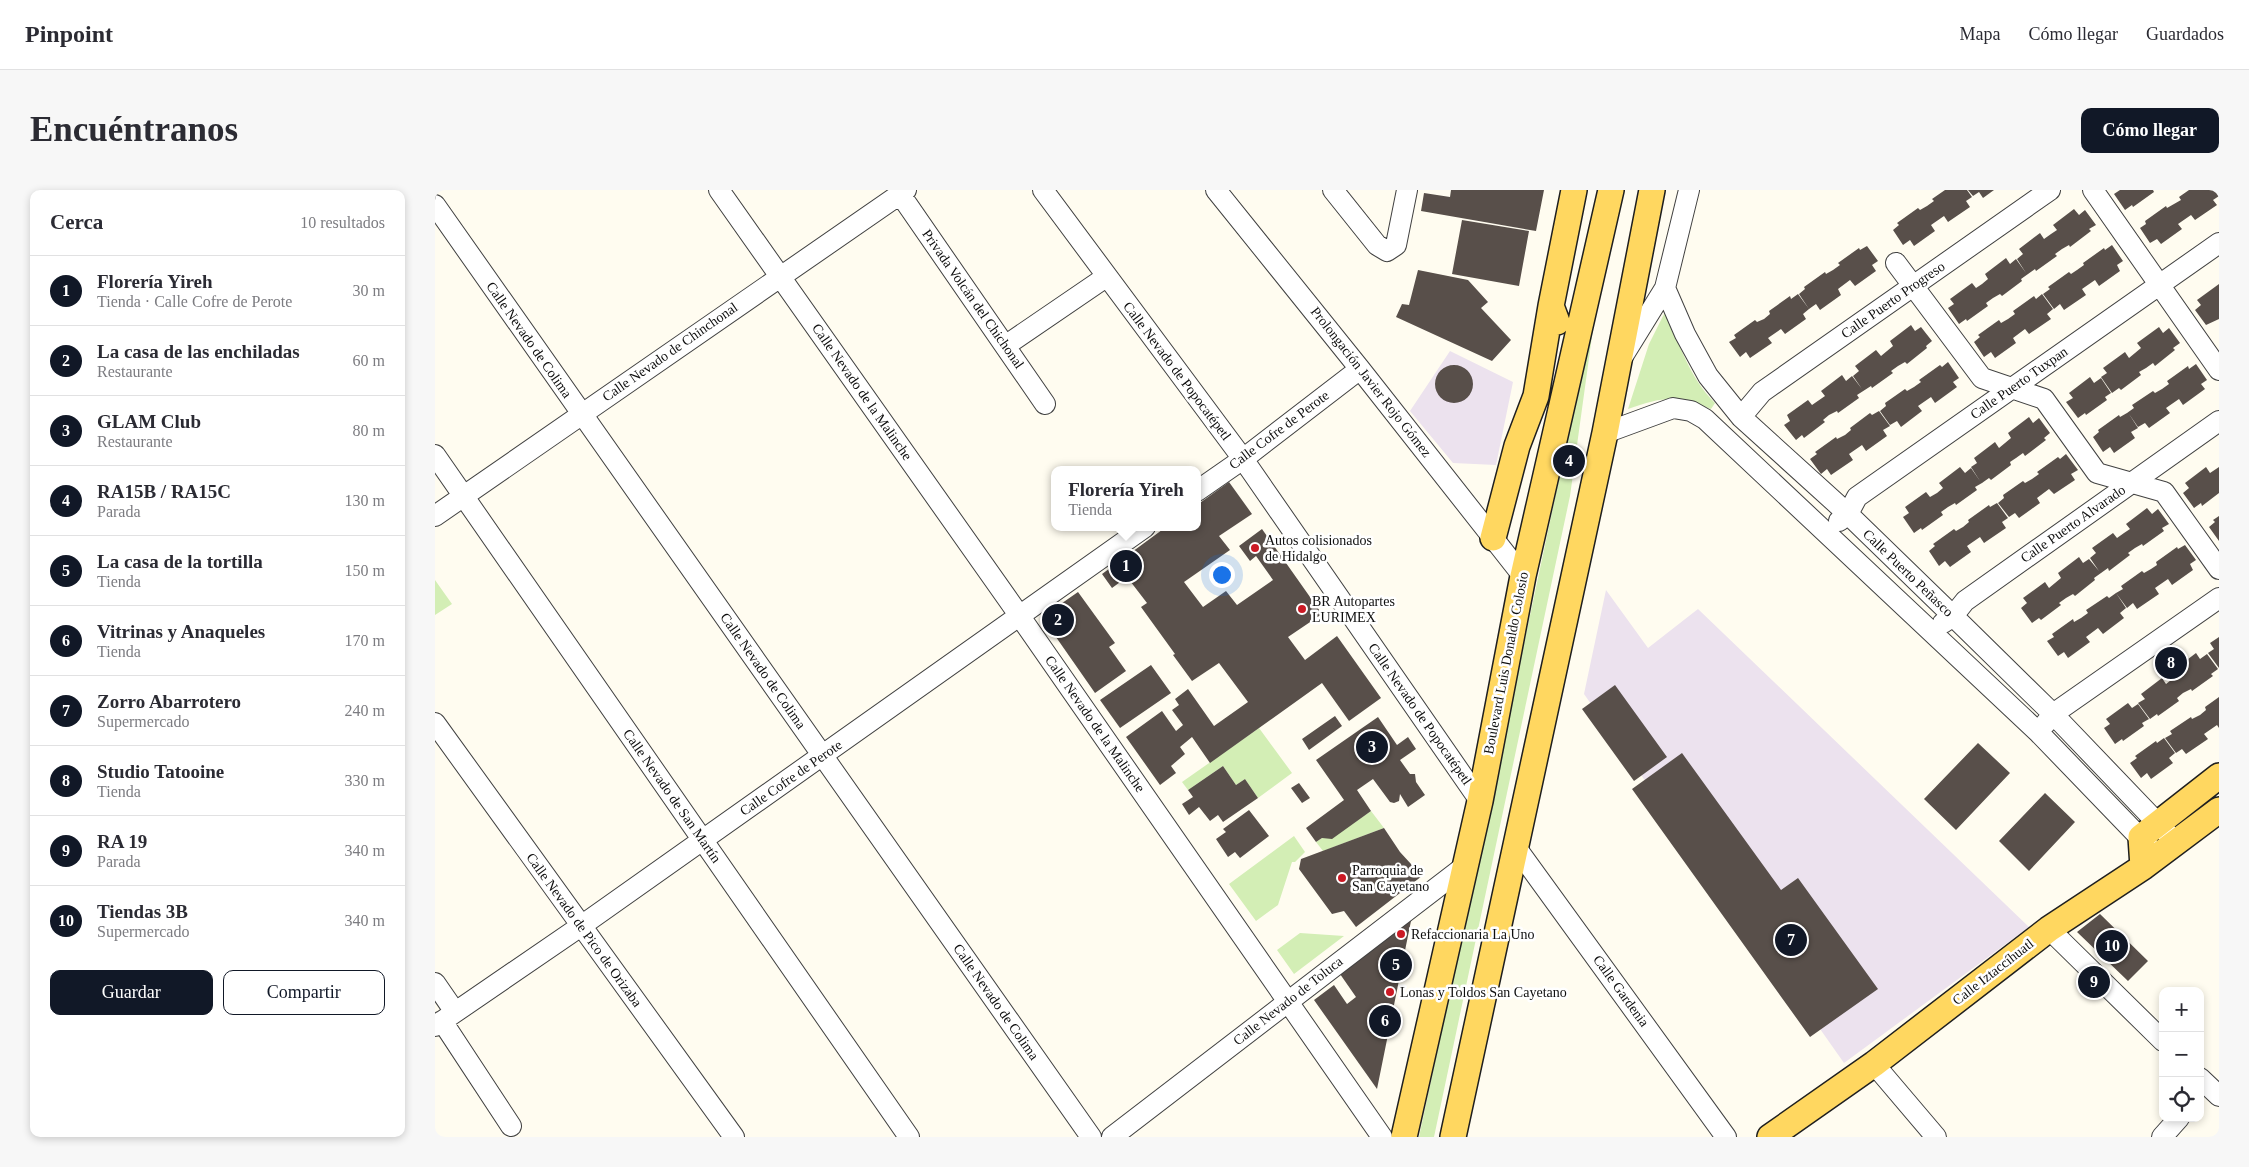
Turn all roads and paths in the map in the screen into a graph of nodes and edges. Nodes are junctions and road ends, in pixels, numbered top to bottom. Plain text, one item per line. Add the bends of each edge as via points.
1 (719, 190) edge
2 (1043, 190) edge
3 (1216, 190) edge
4 (1333, 190) edge
5 (1407, 190) edge
6 (1574, 190) edge
7 (1611, 190) edge
8 (1653, 190) edge
9 (1689, 190) edge
10 (2050, 190) edge
11 (2093, 190) edge
12 (903, 192) edge
13 (435, 205) edge
14 (2219, 243) edge
15 (1897, 263) dead end
16 (780, 276) junction
17 (1106, 277) junction
18 (2160, 285) junction
19 (1914, 286) junction
20 (1665, 288) junction
21 (1551, 306) junction
22 (1005, 346) junction
23 (1573, 361) junction
24 (1619, 362) junction
25 (1361, 368) junction
26 (2219, 370) edge
27 (2011, 388) junction
28 (1045, 404) dead end
29 (581, 415) junction
30 (1741, 417) junction
31 (2219, 421) edge
32 (1605, 433) junction
33 (435, 454) edge
34 (1243, 459) junction
35 (2132, 482) junction
36 (1201, 488) edge
37 (464, 496) junction
38 (1848, 514) junction
39 (435, 516) edge
40 (1826, 530) junction
41 (1139, 531) edge
42 (1493, 538) junction
43 (2219, 569) edge
44 (1523, 576) junction
45 (2219, 598) edge
46 (1019, 615) junction
47 (1953, 616) junction
48 (1932, 631) junction
49 (2053, 714) junction
50 (435, 723) edge
51 (2039, 733) junction
52 (823, 755) junction
53 (2219, 776) edge
54 (1480, 801) junction
55 (2219, 810) edge
56 (2149, 831) junction
57 (703, 840) junction
58 (1515, 846) junction
59 (2159, 855) junction
60 (1465, 866) junction
61 (581, 926) junction
62 (2049, 930) junction
63 (435, 983) edge
64 (1289, 1000) junction
65 (444, 1019) edge
66 (2159, 1038) edge
67 (1874, 1064) junction
68 (2176, 1122) edge
69 (511, 1126) dead end
70 (734, 1137) edge
71 (909, 1137) edge
72 (1091, 1137) edge
73 (1112, 1137) edge
74 (1382, 1137) edge
75 (1404, 1137) edge
76 (1453, 1137) edge
77 (1726, 1137) edge
78 (1770, 1137) edge
79 (1936, 1137) edge
80 (2163, 1137) edge

1 - 16 street, Calle Nevado de la Malinche
2 - 17 street, Calle Nevado de Popocatépetl
3 - 25 street, Prolongación Javier Rojo Gómez
4 - 5 street via 1377,245 1387,251 1396,245
6 - 21 main road
7 - 23 main road, Boulevard Luis Donaldo Colosio
8 - 24 main road
9 - 20 street
10 - 19 street, Calle Puerto Progreso
11 - 18 street
12 - 16 street, Calle Nevado de Chinchonal
12 - 22 street, Privada Volcán del Chichonal
13 - 29 street, Calle Nevado de Colima
14 - 18 street, Calle Puerto Tuxpan
15 - 19 street
16 - 29 street, Calle Nevado de Chinchonal
16 - 46 street, Calle Nevado de la Malinche
17 - 22 street
17 - 34 street, Calle Nevado de Popocatépetl
18 - 26 street
18 - 27 street, Calle Puerto Tuxpan
19 - 27 street via 1982,378
19 - 30 street, Calle Puerto Progreso via 1762,392
20 - 24 street
20 - 30 street, Calle Puerto Peñasco via 1707,376
21 - 23 main road
21 - 42 main road via 1537,396 1517,446
22 - 28 street, Privada Volcán del Chichonal
23 - 44 main road, Boulevard Luis Donaldo Colosio
24 - 32 main road
25 - 34 street, Calle Cofre de Perote
25 - 42 street, Prolongación Javier Rojo Gómez
27 - 35 street via 2044,399 2097,473
27 - 38 street, Calle Puerto Tuxpan via 1857,497
29 - 37 street, Calle Nevado de Chinchonal
29 - 52 street, Calle Nevado de Colima
30 - 38 street, Calle Puerto Peñasco
31 - 35 street, Calle Puerto Alvarado
32 - 40 street, Calle Puerto Peñasco via 1673,408 1691,411 1705,419
32 - 58 main road
33 - 37 street, Calle Nevado de San Martín
34 - 36 street, Calle Cofre de Perote
34 - 54 street, Calle Nevado de Popocatépetl
35 - 43 street via 2164,492
35 - 47 street, Calle Puerto Alvarado via 1965,601
37 - 39 street, Calle Nevado de Chinchonal
37 - 57 street, Calle Nevado de San Martín
38 - 40 street, Calle Puerto Tuxpan
38 - 47 street, Calle Puerto Peñasco
40 - 48 street, Calle Puerto Peñasco
41 - 46 street, Calle Cofre de Perote
42 - 44 street, Prolongación Javier Rojo Gómez
44 - 54 main road, Boulevard Luis Donaldo Colosio
45 - 49 street
46 - 52 street, Calle Cofre de Perote
46 - 64 street, Calle Nevado de la Malinche
47 - 48 street, Calle Puerto Alvarado
47 - 49 street, Calle Puerto Peñasco
48 - 51 street, Calle Puerto Peñasco
49 - 51 street
49 - 56 street, Calle Puerto Peñasco
50 - 61 street, Calle Nevado de Pico de Orizaba
51 - 56 street, Calle Puerto Peñasco
52 - 57 street, Calle Cofre de Perote
52 - 72 street, Calle Nevado de Colima
53 - 56 main road
54 - 60 main road, Boulevard Luis Donaldo Colosio
55 - 59 main road, Calle Iztaccíhuatl
56 - 59 main road
56 - 59 street, Calle Puerto Peñasco
57 - 61 street, Calle Cofre de Perote
57 - 71 street, Calle Nevado de San Martín
58 - 76 main road
58 - 77 street, Calle Gardenia
59 - 62 main road, Calle Iztaccíhuatl
60 - 64 street, Calle Nevado de Toluca
60 - 75 main road, Boulevard Luis Donaldo Colosio
61 - 65 street, Calle Cofre de Perote
61 - 70 street, Calle Nevado de Pico de Orizaba
62 - 66 street
62 - 67 main road, Calle Iztaccíhuatl
63 - 65 street
64 - 73 street, Calle Nevado de Toluca
64 - 74 street, Calle Nevado de la Malinche
65 - 69 street
67 - 78 main road, Calle Iztaccíhuatl
67 - 79 street
68 - 80 street

